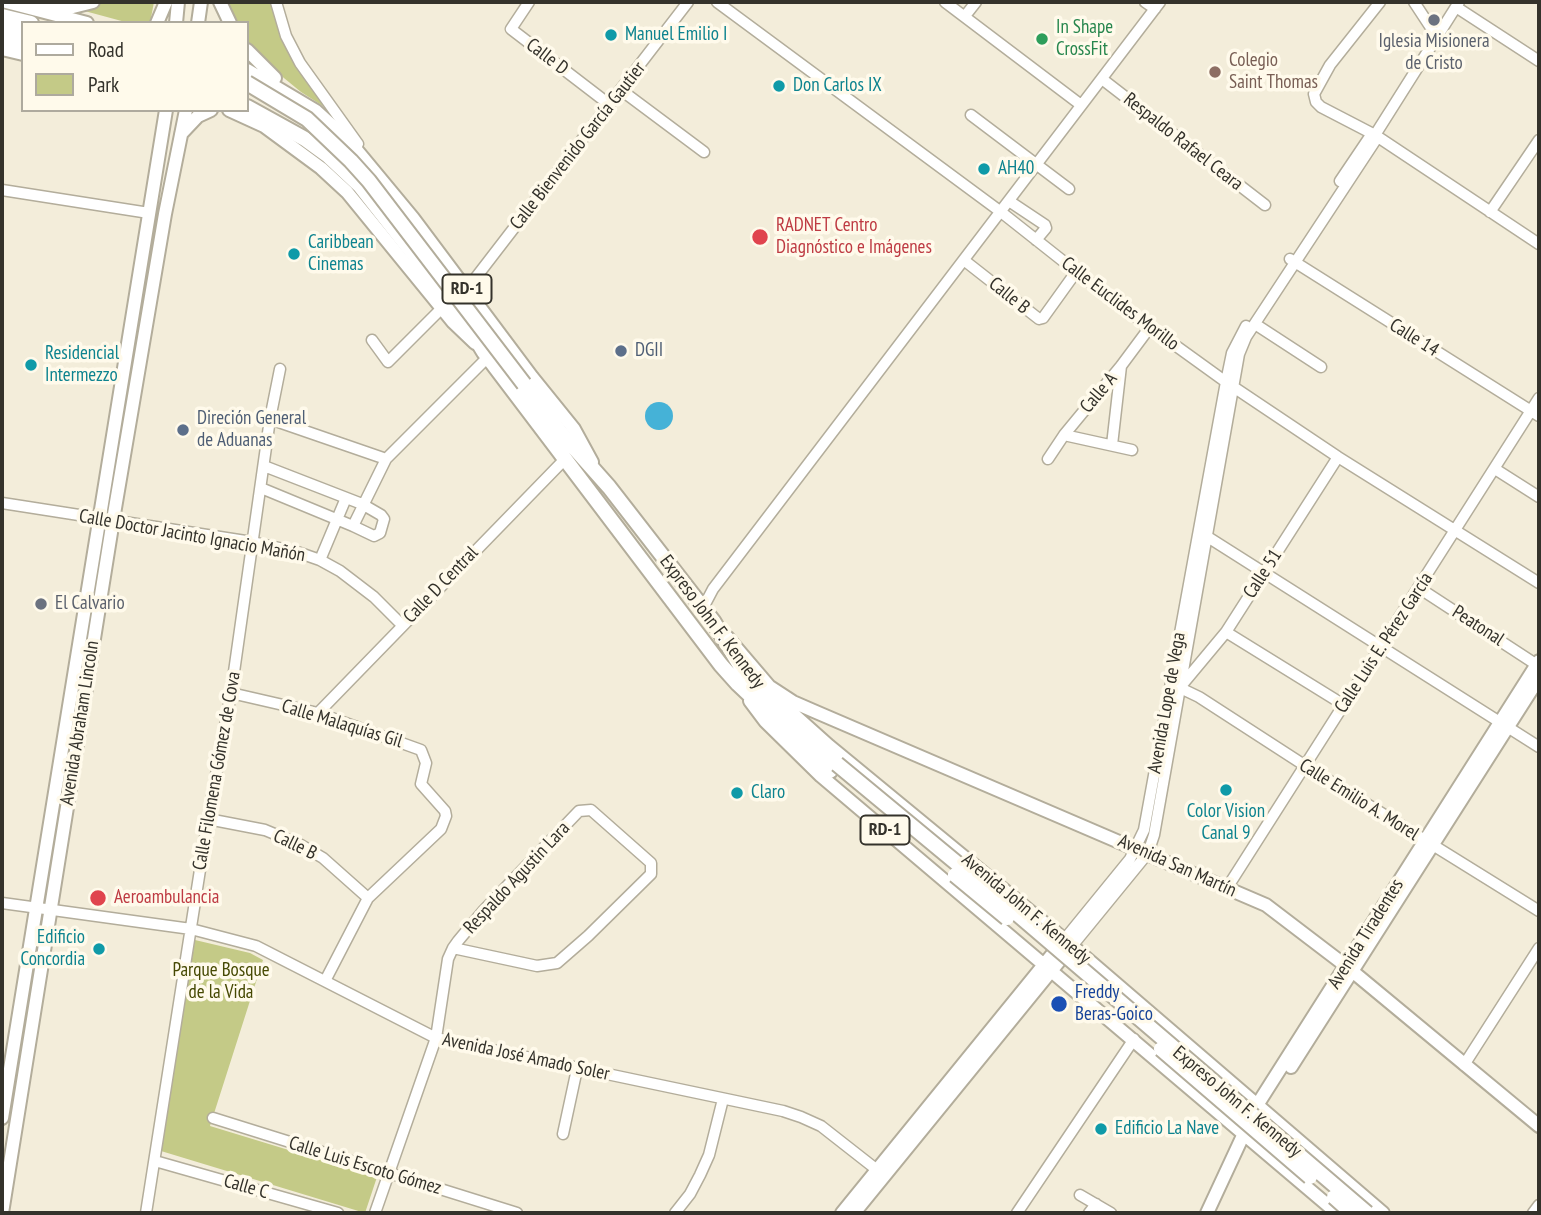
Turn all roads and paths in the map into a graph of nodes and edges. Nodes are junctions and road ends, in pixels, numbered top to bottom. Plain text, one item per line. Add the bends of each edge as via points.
1 (6, 2) edge
2 (28, 2) edge
3 (93, 2) edge
4 (166, 2) edge
5 (178, 2) edge
6 (201, 2) edge
7 (220, 2) edge
8 (276, 2) edge
9 (529, 2) edge
10 (688, 2) edge
11 (717, 2) edge
12 (945, 2) edge
13 (976, 2) edge
14 (1145, 2) edge
15 (1380, 2) edge
16 (1414, 2) edge
17 (1457, 4) edge
18 (1157, 5) edge
19 (2, 16) edge
20 (965, 16) junction
21 (23, 21) edge
22 (79, 21) edge
23 (159, 21) edge
24 (176, 21) edge
25 (198, 21) edge
26 (229, 21) edge
27 (2, 27) edge
28 (21, 32) edge
29 (2, 37) edge
30 (1437, 37) junction
31 (21, 42) edge
32 (2, 49) edge
33 (248, 51) edge
34 (21, 54) edge
35 (1539, 61) edge
36 (248, 71) edge
37 (1102, 79) junction
38 (248, 84) edge
39 (275, 85) junction
40 (248, 90) edge
41 (621, 90) junction
42 (610, 105) junction
43 (1082, 105) junction
44 (248, 109) edge
45 (248, 109) edge
46 (316, 111) junction
47 (158, 112) edge
48 (166, 112) edge
49 (186, 112) edge
50 (207, 112) edge
51 (233, 112) edge
52 (971, 115) dead end
53 (164, 125) junction
54 (264, 127) junction
55 (181, 134) junction
56 (1375, 135) junction
57 (1539, 140) edge
58 (704, 152) dead end
59 (1037, 164) junction
60 (383, 179) junction
61 (1069, 189) dead end
62 (2, 190) edge
63 (1009, 201) junction
64 (1265, 205) dead end
65 (1001, 212) junction
66 (1490, 212) junction
67 (149, 213) junction
68 (1036, 240) junction
69 (1539, 244) edge
70 (965, 261) junction
71 (1292, 261) junction
72 (1076, 272) junction
73 (467, 289) junction
74 (442, 308) junction
75 (1255, 324) junction
76 (1150, 327) junction
77 (372, 340) dead end
78 (486, 355) junction
79 (1121, 366) junction
80 (1321, 367) dead end
81 (280, 369) dead end
82 (1229, 384) junction
83 (1539, 398) edge
84 (1535, 413) edge
85 (270, 419) junction
86 (1064, 435) junction
87 (1112, 445) junction
88 (1132, 450) dead end
89 (1338, 457) junction
90 (566, 458) junction
91 (386, 459) junction
92 (1048, 459) dead end
93 (264, 466) junction
94 (1494, 469) junction
95 (602, 479) junction
96 (261, 488) junction
97 (1539, 497) edge
98 (346, 498) junction
99 (2, 502) edge
100 (362, 504) junction
101 (98, 518) junction
102 (113, 520) junction
103 (338, 520) junction
104 (354, 526) junction
105 (1456, 530) junction
106 (1202, 534) junction
107 (252, 542) junction
108 (320, 560) junction
109 (1264, 572) junction
110 (1539, 583) edge
111 (1419, 589) junction
112 (703, 608) junction
113 (713, 621) junction
114 (402, 625) junction
115 (1226, 632) junction
116 (1381, 647) junction
117 (1538, 663) edge
118 (1539, 678) edge
119 (738, 684) junction
120 (767, 685) junction
121 (1175, 685) junction
122 (230, 694) junction
123 (1344, 705) junction
124 (318, 713) junction
125 (1504, 725) junction
126 (1539, 747) edge
127 (1304, 765) junction
128 (834, 767) junction
129 (208, 819) junction
130 (1428, 843) junction
131 (1142, 850) junction
132 (997, 885) junction
133 (1227, 888) junction
134 (368, 898) junction
135 (2, 903) edge
136 (34, 908) junction
137 (978, 909) junction
138 (49, 911) junction
139 (1539, 911) edge
140 (191, 929) junction
141 (1068, 943) junction
142 (453, 948) junction
143 (1539, 948) edge
144 (1049, 967) junction
145 (1350, 969) junction
146 (325, 981) junction
147 (1136, 1002) junction
148 (1118, 1026) junction
149 (436, 1038) junction
150 (1134, 1039) junction
151 (1196, 1054) junction
152 (1464, 1065) junction
153 (577, 1069) junction
154 (1177, 1077) junction
155 (723, 1099) junction
156 (1259, 1108) junction
157 (2, 1118) edge
158 (213, 1118) dead end
159 (1539, 1126) edge
160 (563, 1134) dead end
161 (1247, 1136) junction
162 (155, 1161) junction
163 (880, 1173) junction
164 (389, 1174) junction
165 (1335, 1174) junction
166 (4, 1189) edge
167 (1080, 1195) dead end
168 (1316, 1195) junction
169 (1539, 1205) edge
170 (1093, 1209) edge
171 (2, 1213) edge
172 (146, 1213) edge
173 (338, 1213) edge
174 (375, 1213) edge
175 (517, 1213) edge
176 (675, 1213) edge
177 (842, 1213) edge
178 (854, 1213) edge
179 (1017, 1213) edge
180 (1111, 1213) edge
181 (1207, 1213) edge
182 (1216, 1213) edge
183 (1337, 1213) edge
184 (1352, 1213) edge
185 (1367, 1213) edge
186 (1383, 1213) edge
187 (1533, 1213) edge

1 - 22 main road
2 - 3 main road via 73,7
4 - 23 main road
5 - 24 main road
6 - 25 main road
7 - 26 main road
8 - 60 street via 300,63
9 - 42 street, Calle D via 511,29
10 - 41 street, Calle Bienvenido García Gautier
11 - 65 street, Calle Euclides Morillo
12 - 20 street
13 - 20 street
14 - 18 street
15 - 56 street via 1329,65 1314,94 1321,107
16 - 30 street
17 - 30 street, Avenida Lope de Vega
17 - 35 street
18 - 37 street
19 - 21 highway
20 - 43 street
27 - 28 main road
29 - 31 highway
30 - 56 street, Avenida Lope de Vega
32 - 34 main road
33 - 46 main road
36 - 39 main road, RD-1
37 - 43 street
37 - 64 street, Respaldo Rafael Ceara
38 - 95 highway, Expreso John F. Kennedy / RD-1, bridge via 307,119 369,181 561,433
39 - 40 main road via 257,81
39 - 46 main road, RD-1
41 - 42 street, Calle Bienvenido García Gautier
41 - 58 street
42 - 73 street, Calle Bienvenido García Gautier
43 - 59 street
44 - 54 main road
45 - 78 highway, Expreso John F. Kennedy / RD-1 via 305,139 376,204
46 - 60 main road, RD-1
47 - 53 main road
48 - 53 main road, Avenida Abraham Lincoln
49 - 55 main road, Avenida Abraham Lincoln
50 - 55 main road
51 - 54 main road, RD-1
52 - 59 street
53 - 67 main road, Avenida Abraham Lincoln
54 - 74 main road, RD-1 via 347,192
55 - 102 main road, Avenida Abraham Lincoln
56 - 66 street
56 - 71 street, Avenida Lope de Vega
57 - 66 street
59 - 61 street
59 - 63 street
60 - 73 main road, RD-1
62 - 67 street
63 - 65 street
63 - 68 street via 1046,226
65 - 68 street, Calle Euclides Morillo
65 - 70 street
66 - 69 street
67 - 101 main road, Avenida Abraham Lincoln
68 - 72 street, Calle Euclides Morillo
70 - 72 street, Calle B via 1040,319
70 - 112 street
71 - 75 street, Avenida Lope de Vega
71 - 82 street, Avenida Lope de Vega via 1237,339
71 - 84 street, Calle 14
72 - 76 street, Calle Euclides Morillo
73 - 95 main road, RD-1 via 574,429
74 - 77 street via 388,362
74 - 78 main road, RD-1
75 - 80 street
75 - 82 street, Avenida Lope de Vega
76 - 79 street, Calle A
76 - 82 street, Calle Euclides Morillo
78 - 90 highway, Expreso John F. Kennedy / RD-1
78 - 91 street
79 - 86 street, Calle A
79 - 87 street
81 - 85 street, Calle Filomena Gómez de Cova
82 - 89 street, Calle Euclides Morillo
82 - 106 street, Avenida Lope de Vega
83 - 84 street, Calle Luis E. Pérez García
84 - 94 street, Calle Luis E. Pérez García
85 - 91 street
85 - 93 street, Calle Filomena Gómez de Cova
86 - 87 street
86 - 92 street, Calle A
87 - 88 street
89 - 105 street, Calle Euclides Morillo
89 - 109 street, Calle 51
90 - 114 street, Calle D Central
90 - 119 highway, Expreso John F. Kennedy / RD-1
91 - 100 street
93 - 96 street, Calle Filomena Gómez de Cova
93 - 98 street
94 - 97 street
94 - 105 street, Calle Luis E. Pérez García
95 - 112 highway, Expreso John F. Kennedy / RD-1
96 - 103 street
96 - 107 street, Calle Filomena Gómez de Cova
98 - 100 street
98 - 103 street
99 - 101 street, Calle Doctor Jacinto Ignacio Mañón
100 - 104 street
100 - 104 street via 381,514 384,524 374,536
101 - 102 street, Calle Doctor Jacinto Ignacio Mañón
101 - 136 main road, Avenida Abraham Lincoln
102 - 107 street, Calle Doctor Jacinto Ignacio Mañón
102 - 138 main road, Avenida Abraham Lincoln
103 - 104 street
103 - 108 street
105 - 110 street, Calle Euclides Morillo
105 - 111 street, Calle Luis E. Pérez García
106 - 109 street
106 - 121 street, Avenida Lope de Vega
107 - 108 street, Calle Doctor Jacinto Ignacio Mañón
107 - 122 street, Calle Filomena Gómez de Cova
108 - 114 street, Calle Doctor Jacinto Ignacio Mañón via 359,585
109 - 115 street, Calle 51
109 - 116 street
111 - 116 street, Calle Luis E. Pérez García
111 - 117 street, Peatonal
112 - 113 highway, Expreso John F. Kennedy / RD-1
113 - 120 main road, Avenida John F. Kennedy / RD-1
113 - 128 highway, Expreso John F. Kennedy / RD-1 via 741,667
114 - 124 street, Calle D Central
115 - 121 street, Calle 51
115 - 123 street
116 - 123 street, Calle Luis E. Pérez García
116 - 125 street
117 - 125 main road, Avenida Tiradentes
118 - 125 main road, Avenida Tiradentes
119 - 128 highway, Expreso John F. Kennedy / RD-1
119 - 137 main road, Avenida John F. Kennedy / RD-1 via 765,722 821,776
120 - 131 main road, Avenida San Martín via 793,702
120 - 132 main road, Avenida John F. Kennedy / RD-1 via 829,746
121 - 127 street, Calle Emilio A. Morel
121 - 131 street, Avenida Lope de Vega via 1154,835
122 - 124 street, Calle Malaquías Gil
122 - 129 street, Calle Filomena Gómez de Cova
123 - 127 street, Calle Luis E. Pérez García
124 - 134 street, Calle Malaquías Gil via 421,750 426,763 421,784 445,811 441,829
125 - 126 street
125 - 130 main road, Avenida Tiradentes
127 - 130 street, Calle Emilio A. Morel
127 - 133 street, Calle Luis E. Pérez García
128 - 184 highway, Expreso John F. Kennedy / RD-1, bridge
128 - 185 highway, Expreso John F. Kennedy / RD-1, bridge via 994,894
129 - 134 street, Calle B via 265,830 301,845
129 - 140 street, Calle Filomena Gómez de Cova
130 - 139 street, Calle Emilio A. Morel
130 - 145 main road, Avenida Tiradentes
131 - 133 main road, Avenida San Martín
131 - 141 street, Avenida Lope de Vega
132 - 137 main road via 1002,896 1039,928 1038,940 1025,941 991,913
132 - 141 main road, Avenida John F. Kennedy / RD-1
133 - 145 main road, Avenida San Martín via 1266,905
134 - 146 street, Calle Malaquías Gil
135 - 136 street, Avenida José Amado Soler
136 - 138 street, Avenida José Amado Soler
136 - 157 main road, Avenida Abraham Lincoln
137 - 144 main road, Avenida John F. Kennedy / RD-1
138 - 140 street, Avenida José Amado Soler
138 - 166 main road, Avenida Abraham Lincoln
140 - 146 street, Avenida José Amado Soler via 257,946
140 - 162 street, Calle Filomena Gómez de Cova
141 - 144 main road, Avenida Lope de Vega
141 - 147 main road, Avenida John F. Kennedy / RD-1
142 - 142 street, Respaldo Agustin Lara via 537,966 556,963 651,874 651,863 591,810 579,811
142 - 149 street
143 - 152 street
144 - 148 main road, Avenida John F. Kennedy / RD-1
144 - 163 main road, Avenida Lope de Vega
145 - 152 main road, Avenida San Martín
145 - 156 main road, Avenida Tiradentes
146 - 149 street, Avenida José Amado Soler
147 - 148 main road via 1124,999 1089,970 1075,972 1076,986 1112,1014
147 - 151 main road, Avenida John F. Kennedy / RD-1
148 - 150 main road, Avenida John F. Kennedy / RD-1
149 - 153 street, Avenida José Amado Soler
149 - 164 street
150 - 154 main road, Avenida John F. Kennedy / RD-1
150 - 179 street
151 - 154 main road via 1201,1066 1238,1097 1237,1109 1225,1111 1193,1081
151 - 156 main road, Avenida John F. Kennedy / RD-1
152 - 159 main road, Avenida San Martín
153 - 155 street, Avenida José Amado Soler
153 - 160 street
154 - 161 main road, Avenida John F. Kennedy / RD-1
155 - 163 street, Avenida José Amado Soler via 811,1121
155 - 176 street via 701,1175
156 - 161 main road, Avenida Tiradentes
156 - 165 main road, Avenida John F. Kennedy / RD-1
158 - 164 street, Calle Luis Escoto Gómez
161 - 168 main road, Avenida John F. Kennedy / RD-1
161 - 181 main road, Avenida Tiradentes
161 - 182 main road, Avenida Tiradentes
162 - 172 street, Calle Filomena Gómez de Cova
162 - 173 street, Calle C
163 - 177 main road, Avenida Lope de Vega
163 - 178 main road, Avenida Lope de Vega
164 - 174 street
164 - 175 street, Calle Luis Escoto Gómez
165 - 168 main road via 1287,1138 1274,1141 1272,1151 1312,1185
165 - 186 main road, Avenida John F. Kennedy / RD-1
166 - 171 main road, Avenida Abraham Lincoln
167 - 170 street
168 - 183 main road, Avenida John F. Kennedy / RD-1
169 - 187 street
170 - 180 street

